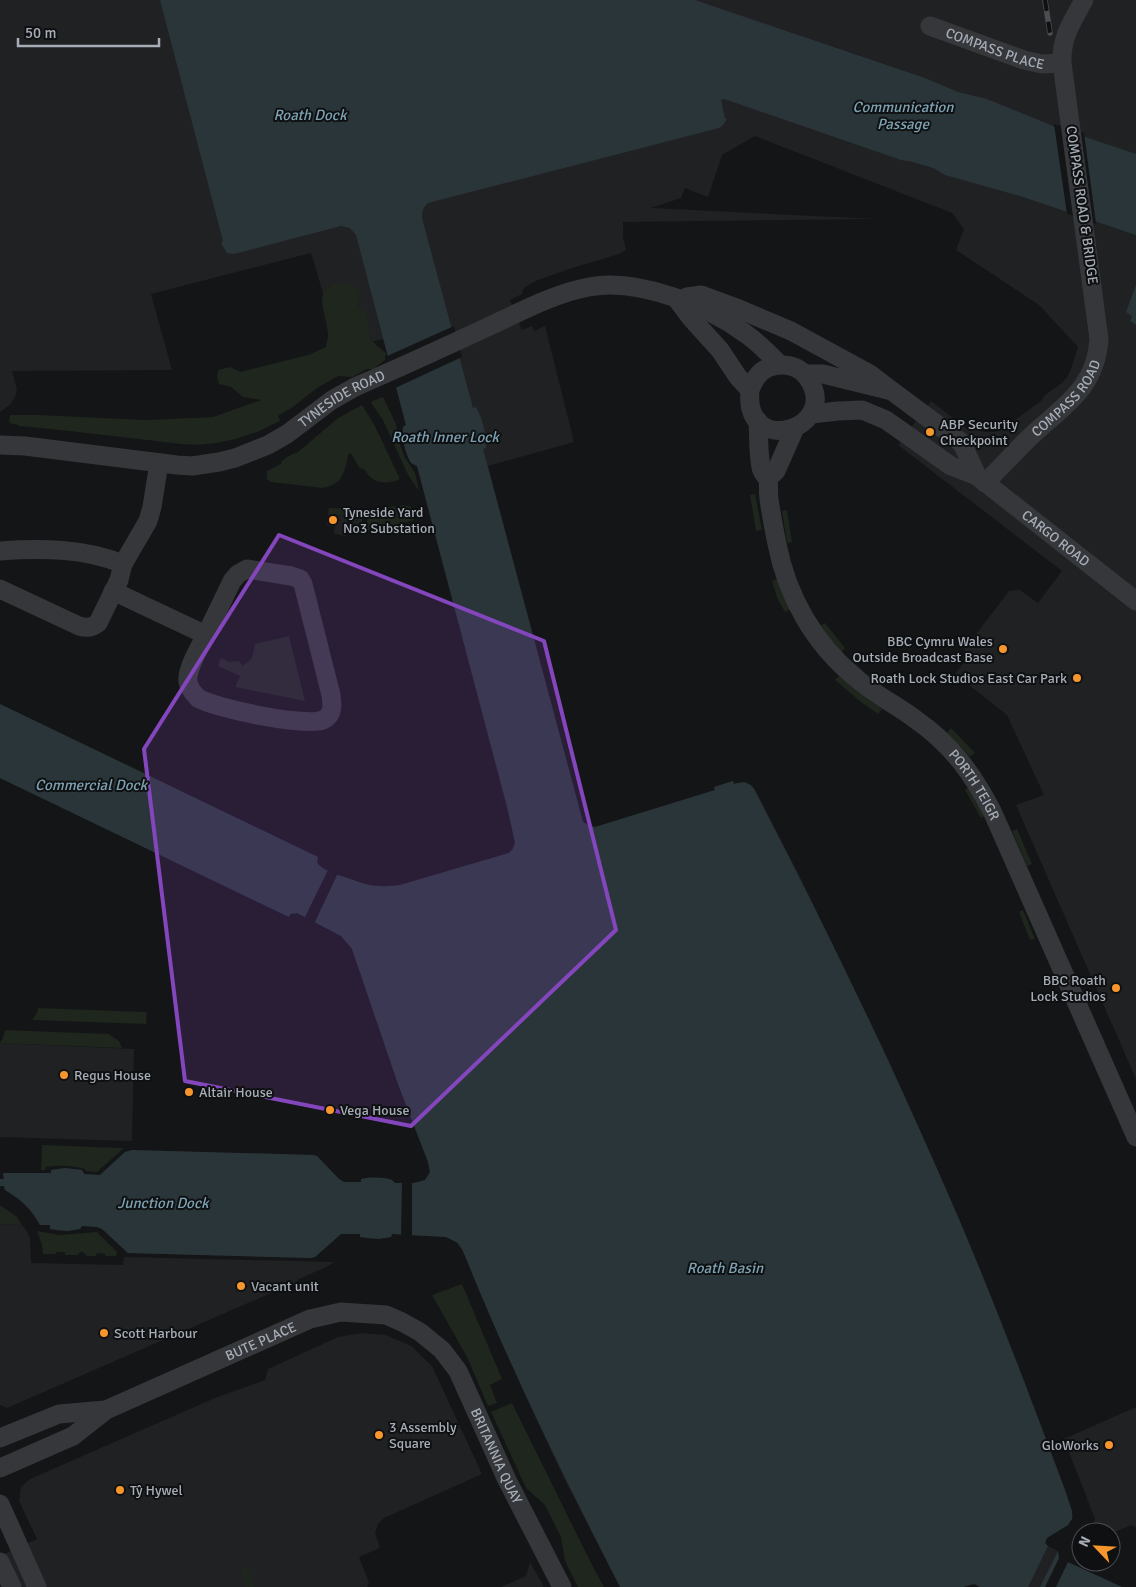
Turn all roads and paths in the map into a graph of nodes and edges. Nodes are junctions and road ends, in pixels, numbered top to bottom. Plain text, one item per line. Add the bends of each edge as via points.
1 (1084, 0) edge
2 (930, 26) dead end
3 (1062, 62) junction
4 (1094, 294) joint
5 (676, 298) junction
6 (780, 365) junction
7 (805, 374) junction
8 (750, 390) junction
9 (892, 391) junction
10 (811, 414) junction
11 (758, 421) junction
12 (795, 428) junction
13 (0, 445) edge
14 (159, 463) junction
15 (768, 478) junction
16 (981, 479) junction
17 (0, 551) edge
18 (122, 564) junction
19 (0, 589) edge
20 (113, 591) junction
21 (1136, 601) edge
22 (206, 635) junction
23 (1136, 1138) edge
24 (420, 1332) joint
25 (106, 1410) junction
26 (0, 1438) edge
27 (0, 1468) edge
28 (0, 1504) edge
29 (0, 1562) edge
30 (12, 1587) edge
31 (37, 1587) edge
32 (562, 1587) edge

1 - 3 street via 1064,38
2 - 3 street, COMPASS PLACE via 1024,60 1042,64
3 - 4 street, COMPASS ROAD & BRIDGE
4 - 16 street, COMPASS ROAD via 1099,352 1085,385
5 - 6 street via 735,326
5 - 8 street
5 - 9 street via 701,295 791,331 870,374
5 - 14 street, TYNESIDE ROAD via 635,288 602,285 562,295 355,387 287,434 251,453 204,464
6 - 7 street
6 - 8 street via 760,373
7 - 9 street via 823,374
7 - 10 street via 814,393
8 - 11 street via 748,401
9 - 16 street via 962,443
10 - 12 street
10 - 16 street via 862,410 886,420 951,466
11 - 12 street via 772,430
11 - 15 street, PORTH TEIGR via 761,470
12 - 15 street via 776,471
13 - 14 street, TYNESIDE ROAD
14 - 18 street via 148,521
15 - 23 street, PORTH TEIGR via 780,560 801,613 819,640 847,671 940,739 979,786
16 - 21 street, CARGO ROAD
17 - 18 street via 78,552
18 - 20 street
19 - 20 street via 86,628 98,623
20 - 22 street
22 - 22 street via 238,574 247,570 300,579 331,694 330,714 325,720 301,722 220,707 198,697 188,682 188,672
24 - 25 street, BUTE PLACE via 386,1315 341,1312 310,1319
24 - 32 street, BRITANNIA QUAY via 442,1350 458,1371 507,1480
25 - 26 street, BUTE PLACE via 59,1414
25 - 27 street, BUTE PLACE via 73,1436
28 - 31 street
29 - 30 street

